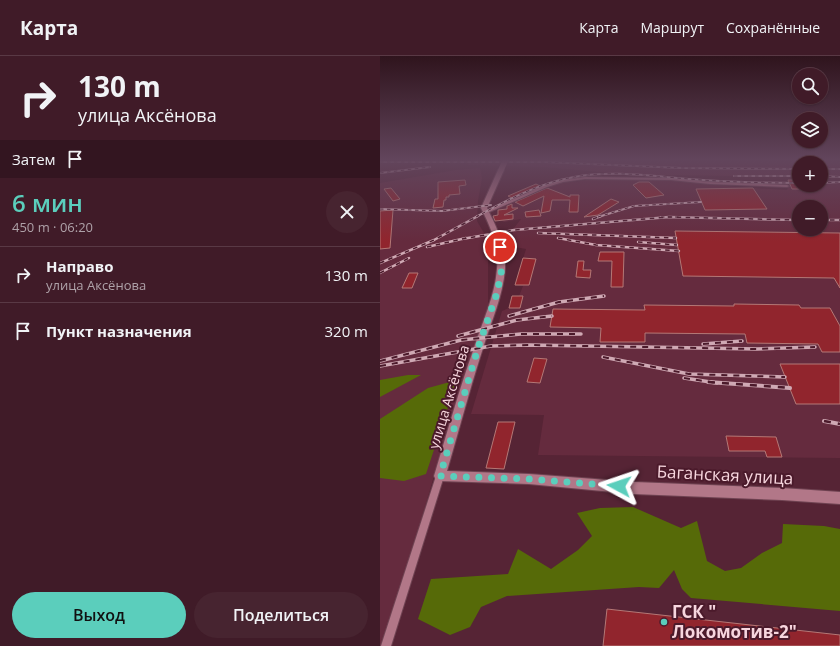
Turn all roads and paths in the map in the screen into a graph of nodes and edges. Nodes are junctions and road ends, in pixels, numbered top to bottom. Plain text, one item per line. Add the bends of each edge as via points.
1 (493, 187) edge
2 (545, 187) edge
3 (486, 212) junction
4 (440, 476) junction
5 (840, 498) edge
6 (386, 646) edge

1 - 3 street, bridge via 485,204
2 - 3 street
3 - 4 street, улица Аксёнова via 500,247 497,293
4 - 5 street, Баганская улица
4 - 6 street, улица Аксёнова

